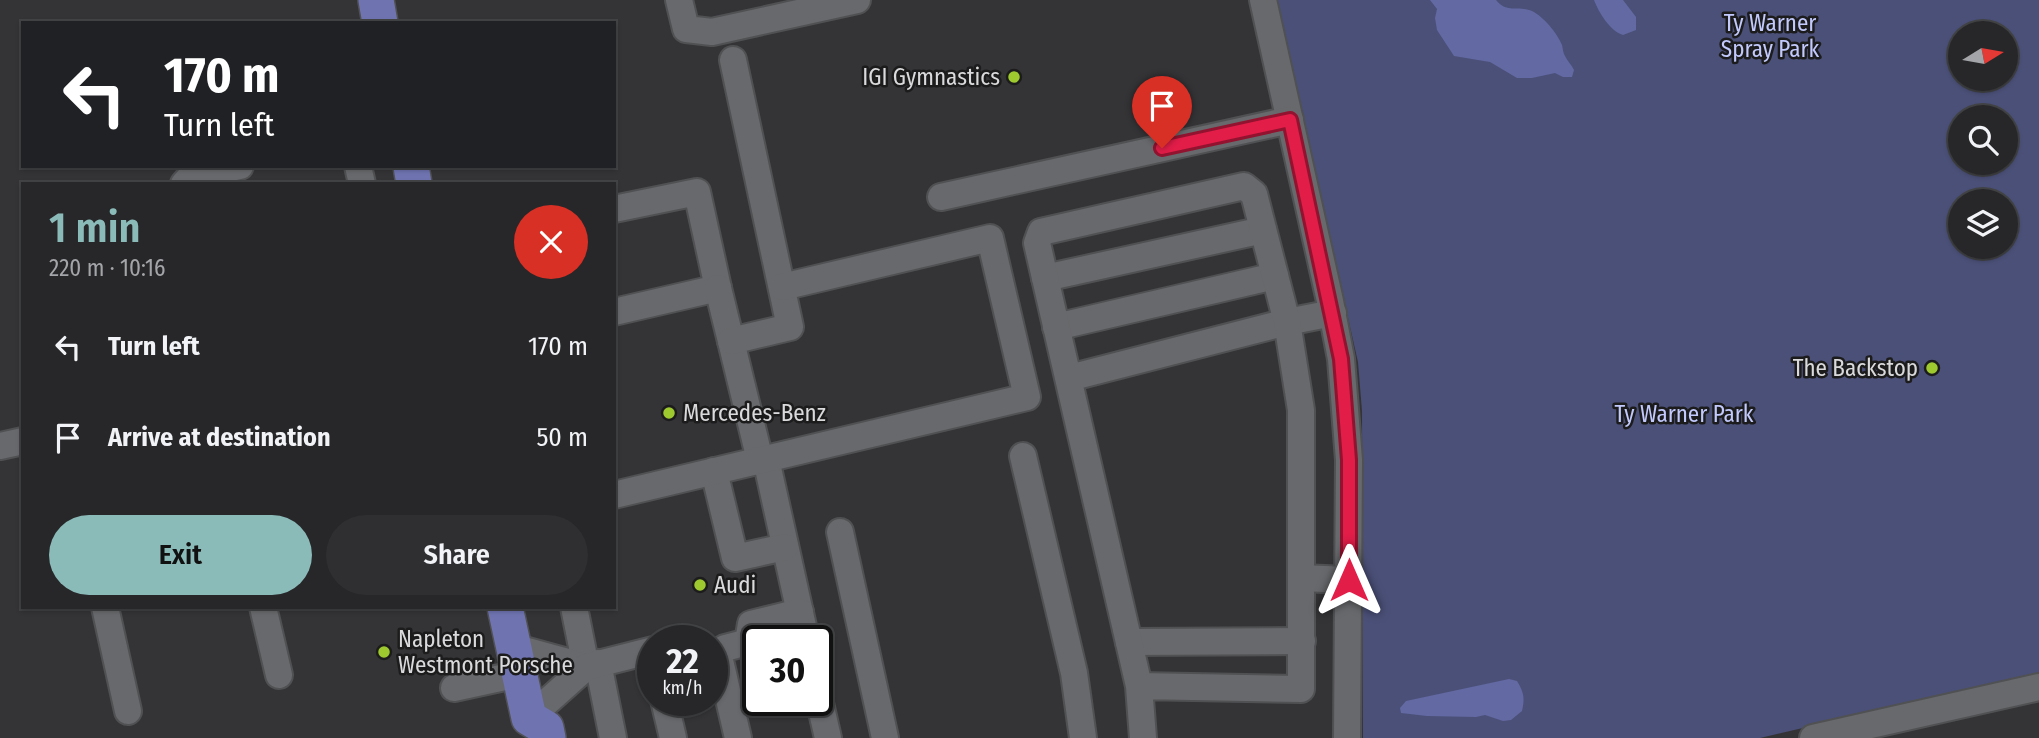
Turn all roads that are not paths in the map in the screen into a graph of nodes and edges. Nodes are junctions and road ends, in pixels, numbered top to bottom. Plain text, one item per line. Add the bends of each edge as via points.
1 (376, 0) edge
2 (679, 0) edge
3 (857, 0) edge
4 (1263, 0) edge
5 (380, 21) edge
6 (733, 60) dead end
7 (1290, 120) junction
8 (230, 168) edge
9 (186, 182) edge
10 (940, 197) dead end
11 (616, 209) edge
12 (1263, 230) junction
13 (1275, 276) junction
14 (1045, 278) junction
15 (782, 287) junction
16 (718, 288) junction
17 (616, 312) edge
18 (1333, 313) junction
19 (1287, 322) junction
20 (1056, 327) junction
21 (731, 341) junction
22 (1069, 379) junction
23 (21, 441) edge
24 (0, 446) edge
25 (1023, 456) dead end
26 (763, 460) junction
27 (714, 471) junction
28 (616, 495) edge
29 (840, 531) dead end
30 (785, 547) junction
31 (1301, 578) junction
32 (1349, 580) junction
33 (104, 609) edge
34 (263, 609) edge
35 (505, 609) edge
36 (574, 609) edge
37 (800, 612) junction
38 (803, 625) edge
39 (1301, 641) junction
40 (1129, 642) junction
41 (637, 654) edge
42 (516, 660) junction
43 (592, 665) junction
44 (279, 675) dead end
45 (1139, 685) junction
46 (2039, 687) edge
47 (454, 688) dead end
48 (128, 711) dead end
49 (668, 716) edge
50 (823, 716) edge
51 (532, 731) edge
52 (1822, 737) edge
53 (614, 738) edge
54 (673, 738) edge
55 (738, 738) edge
56 (828, 738) edge
57 (885, 738) edge
58 (1083, 738) edge
59 (1143, 738) edge
60 (1347, 738) edge

1 - 5 main road
2 - 3 street via 685,29 712,32
4 - 7 street
6 - 15 street
7 - 10 street
7 - 18 street
8 - 9 street via 191,176
11 - 16 street via 697,192
12 - 13 street
12 - 14 street
12 - 14 street via 1254,194 1244,186 1041,232 1037,243
13 - 19 street
13 - 20 street
14 - 20 street
15 - 21 street via 790,327
15 - 26 street via 990,238 1027,397
16 - 17 street
16 - 21 street
18 - 19 street
18 - 32 street via 1346,408
19 - 22 street
19 - 31 street via 1301,410
20 - 22 street
21 - 26 street
22 - 40 street
23 - 24 street
25 - 58 street via 1074,673
26 - 27 street
26 - 30 street
27 - 28 street
27 - 30 street via 735,558
29 - 57 street
30 - 37 street
31 - 32 street
31 - 39 street
32 - 60 street
33 - 48 street
34 - 44 street
35 - 42 main road
36 - 43 street
37 - 38 street
37 - 55 street via 751,624 748,642 718,652
39 - 40 street
39 - 45 street via 1301,689
40 - 45 street
41 - 43 street
42 - 43 street
42 - 47 street
42 - 51 main road
43 - 51 street
43 - 53 street
45 - 59 street
46 - 52 street
49 - 54 street
50 - 56 street

